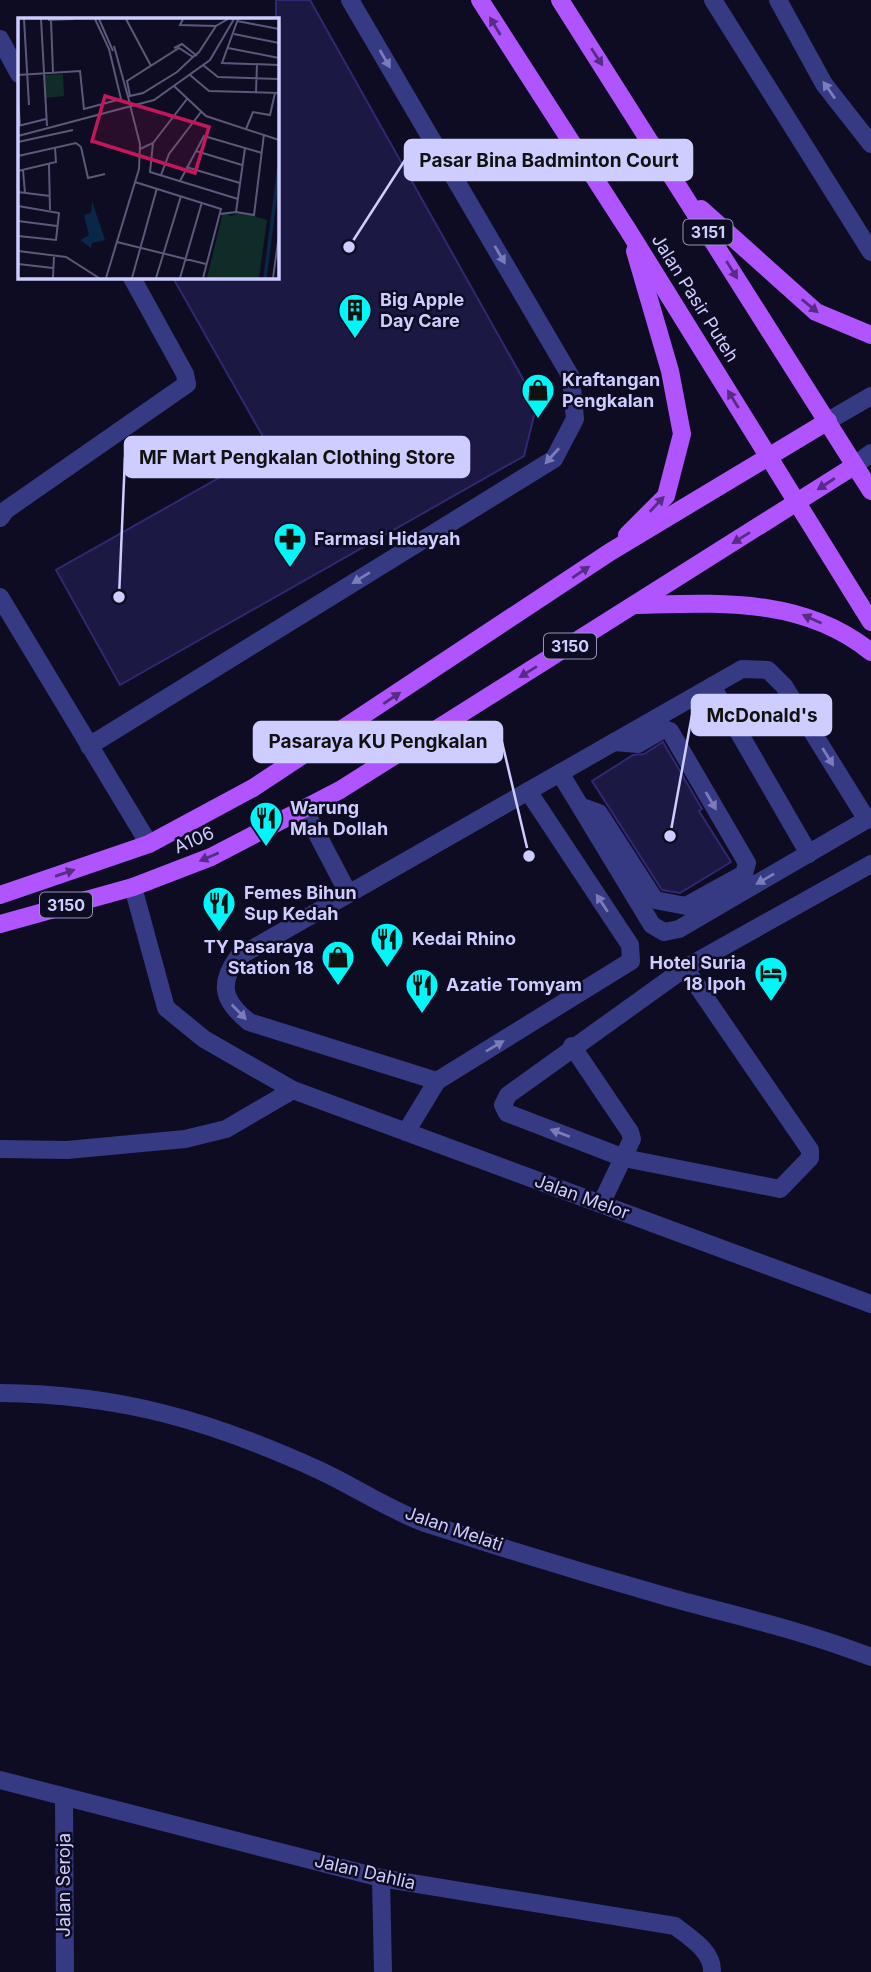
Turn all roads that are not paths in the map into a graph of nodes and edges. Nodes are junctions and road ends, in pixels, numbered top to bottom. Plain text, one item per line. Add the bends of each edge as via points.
1 (350, 0) edge
2 (480, 0) edge
3 (560, 0) edge
4 (713, 0) edge
5 (778, 0) edge
6 (0, 39) edge
7 (18, 72) edge
8 (871, 144) edge
9 (686, 195) junction
10 (628, 230) junction
11 (871, 252) edge
12 (132, 278) edge
13 (871, 335) edge
14 (871, 396) edge
15 (828, 421) junction
16 (871, 453) edge
17 (768, 457) junction
18 (854, 466) junction
19 (871, 491) edge
20 (799, 502) junction
21 (0, 518) edge
22 (610, 552) junction
23 (0, 597) edge
24 (636, 605) junction
25 (871, 622) edge
26 (871, 652) edge
27 (712, 686) junction
28 (614, 742) junction
29 (89, 746) junction
30 (560, 773) junction
31 (528, 791) junction
32 (582, 807) junction
33 (304, 809) junction
34 (869, 818) edge
35 (149, 844) junction
36 (809, 854) junction
37 (871, 864) edge
38 (133, 887) junction
39 (348, 893) junction
40 (0, 895) edge
41 (0, 924) edge
42 (685, 968) junction
43 (572, 1046) junction
44 (437, 1081) junction
45 (293, 1090) junction
46 (407, 1132) junction
47 (0, 1149) edge
48 (624, 1158) junction
49 (601, 1204) junction
50 (871, 1304) edge
51 (0, 1393) edge
52 (871, 1657) edge
53 (0, 1780) edge
54 (64, 1797) junction
55 (381, 1878) junction
56 (65, 1972) edge
57 (383, 1972) edge
58 (712, 1972) edge

1 -> 29 street via 571,377 575,419 554,459
10 -> 2 main road, Jalan Pasir Puteh
3 -> 9 main road, 3151
4 - 11 street
8 -> 5 street via 824,84
6 - 7 street
9 -> 13 main road via 816,312
9 -> 15 main road, 3151
17 -> 10 main road, Jalan Pasir Puteh
22 -> 10 main road via 666,496 681,434 670,371
12 - 21 street via 187,384
14 - 15 street
15 - 17 main road
15 - 18 main road, 3151
16 - 18 street
17 - 20 main road, Jalan Pasir Puteh
17 - 22 main road, 3150
18 - 19 main road, 3151
18 -> 20 main road
20 -> 24 main road, 3150
20 - 25 main road, Jalan Pasir Puteh
35 -> 22 main road, A106 / 3150 via 253,788
23 - 29 street
26 -> 24 main road via 854,638 801,615 739,602
24 -> 33 main road, 3150
27 - 28 street
27 -> 34 street via 742,669 768,670 784,686
27 - 36 street
28 - 30 street
28 -> 32 street via 638,744 664,729 670,731 747,863 744,874 686,906 655,900 599,813
29 - 35 street
30 - 31 street
30 - 32 street
31 - 39 street
44 -> 31 street via 631,961 629,945
36 -> 32 street via 679,929 664,932 652,925
33 -> 38 main road, A106 / 3150 via 211,857
33 - 39 street
34 - 36 street
40 -> 35 main road, 3150
37 - 42 street
38 - 41 main road, 3150
38 - 45 street, Jalan Melor via 166,1008 204,1039
39 -> 44 street via 237,957 226,974 226,992 233,1009 249,1022
42 - 43 street
42 - 48 street via 811,1154 777,1190
43 - 48 street via 630,1132 631,1145
48 -> 43 street via 507,1113 503,1105 508,1095
44 - 46 street
45 - 46 street, Jalan Melor
45 - 47 street via 226,1129 185,1139 67,1150
46 - 49 street, Jalan Melor
48 - 49 street
49 - 50 street, Jalan Melor
51 - 52 street, Jalan Melati via 123,1402 192,1420 320,1471 422,1521
53 - 54 street, Jalan Dahlia
54 - 55 street, Jalan Dahlia
54 - 56 street, Jalan Seroja
55 - 57 street
55 - 58 street, Jalan Dahlia via 675,1926 700,1944

